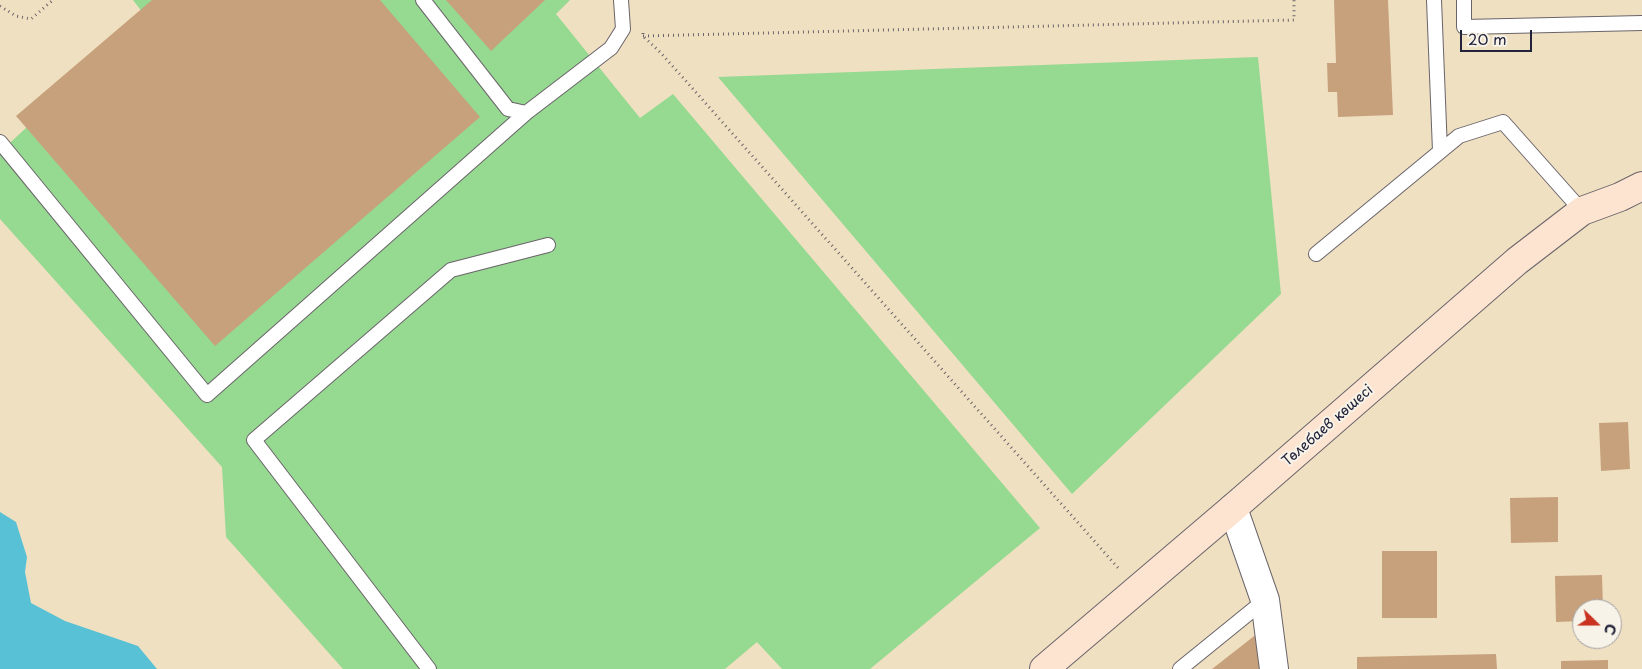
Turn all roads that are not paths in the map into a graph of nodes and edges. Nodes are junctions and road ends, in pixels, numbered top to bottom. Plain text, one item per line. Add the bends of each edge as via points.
1 (423, 0) edge
2 (621, 0) edge
3 (1434, 0) edge
4 (1464, 0) edge
5 (1642, 23) edge
6 (526, 113) junction
7 (0, 142) edge
8 (1440, 152) junction
9 (1631, 191) edge
10 (1582, 211) junction
11 (548, 245) dead end
12 (1316, 254) dead end
13 (1234, 508) junction
14 (1265, 600) junction
15 (430, 669) edge
16 (1044, 669) edge
17 (1180, 669) edge
18 (1274, 669) edge

1 - 6 lane via 508,109
2 - 6 lane via 623,29 611,48
3 - 8 lane
4 - 5 lane via 1464,27
6 - 7 lane via 207,395
8 - 10 lane via 1459,136 1503,122
8 - 12 lane
9 - 10 street, Төлебаев көшесі
10 - 13 street, Төлебаев көшесі via 1517,261
11 - 15 lane via 451,270 254,440
13 - 14 street
13 - 16 street, Төлебаев көшесі
14 - 17 lane
14 - 18 street

